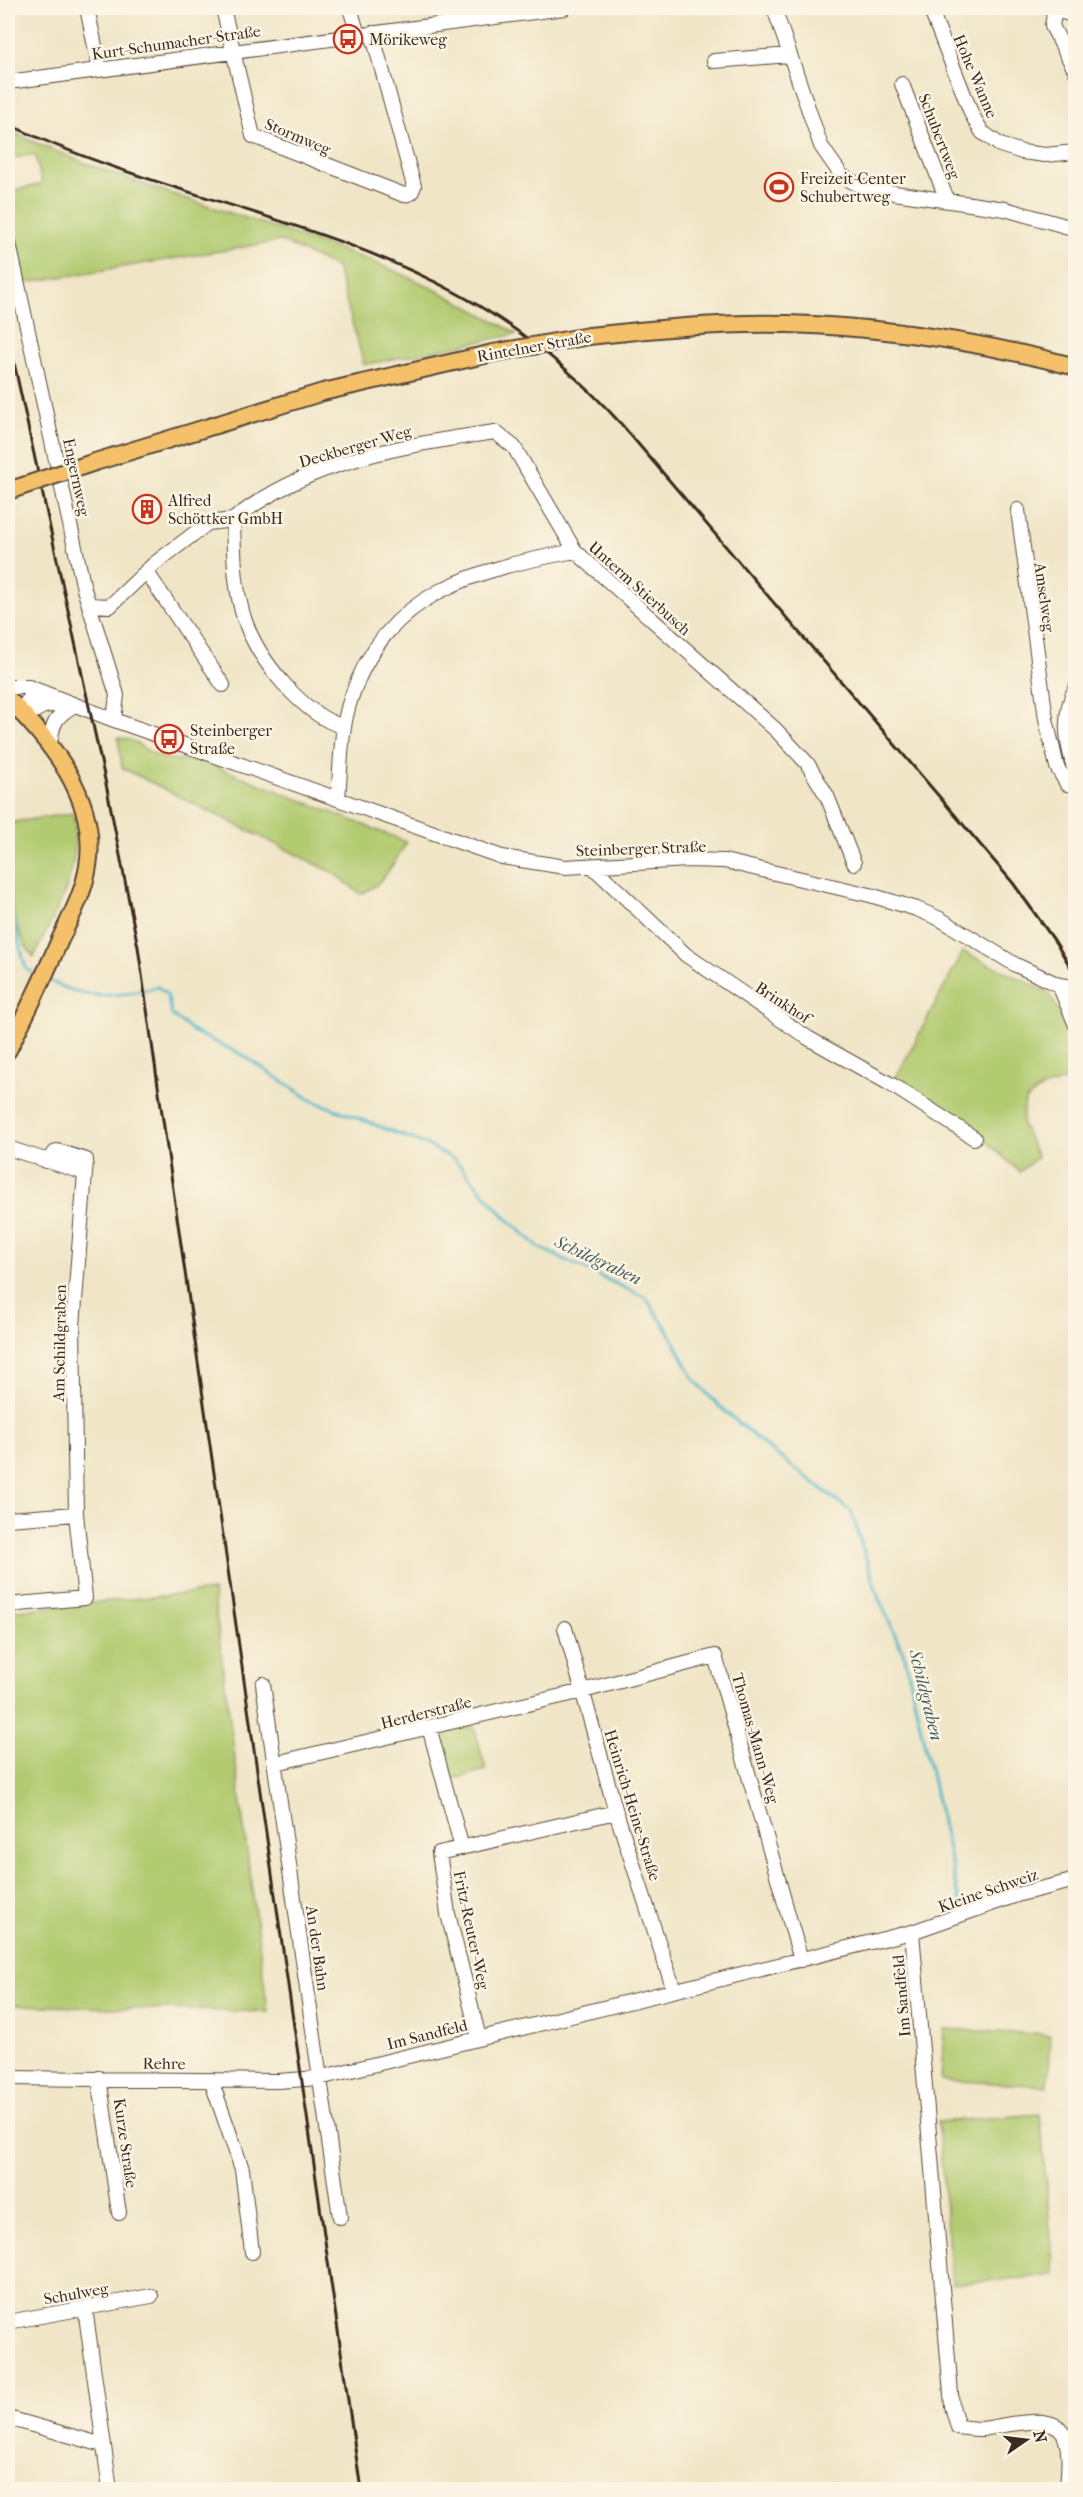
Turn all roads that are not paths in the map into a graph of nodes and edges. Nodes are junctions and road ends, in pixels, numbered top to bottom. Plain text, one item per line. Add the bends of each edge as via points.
1 (87, 8) edge
2 (223, 8) edge
3 (350, 8) edge
4 (564, 8) edge
5 (774, 8) edge
6 (930, 8) edge
7 (1052, 8) edge
8 (1076, 16) edge
9 (372, 33) junction
10 (358, 35) junction
11 (233, 51) junction
12 (790, 56) junction
13 (714, 61) dead end
14 (100, 70) junction
15 (1076, 72) edge
16 (8, 82) edge
17 (902, 84) dead end
18 (1076, 152) edge
19 (947, 200) junction
20 (1076, 229) edge
21 (8, 239) edge
22 (1076, 367) edge
23 (8, 491) edge
24 (1018, 510) dead end
25 (233, 520) junction
26 (575, 551) junction
27 (146, 572) junction
28 (89, 605) junction
29 (223, 685) dead end
30 (8, 687) edge
31 (1076, 687) edge
32 (46, 694) junction
33 (8, 699) edge
34 (71, 704) junction
35 (22, 714) junction
36 (114, 720) junction
37 (344, 727) junction
38 (50, 744) junction
39 (1076, 775) edge
40 (1076, 784) edge
41 (338, 798) junction
42 (854, 863) dead end
43 (593, 867) junction
44 (1059, 985) junction
45 (1076, 987) edge
46 (1076, 1025) edge
47 (8, 1050) edge
48 (974, 1138) dead end
49 (8, 1148) edge
50 (76, 1514) junction
51 (8, 1520) edge
52 (8, 1605) edge
53 (565, 1628) dead end
54 (264, 1684) dead end
55 (583, 1691) junction
56 (429, 1727) junction
57 (276, 1763) junction
58 (616, 1812) junction
59 (462, 1848) junction
60 (1076, 1880) edge
61 (912, 1932) junction
62 (801, 1960) junction
63 (674, 1990) junction
64 (479, 2037) junction
65 (8, 2078) edge
66 (99, 2078) junction
67 (319, 2078) junction
68 (211, 2080) junction
69 (119, 2213) dead end
70 (340, 2217) dead end
71 (252, 2252) dead end
72 (151, 2296) dead end
73 (86, 2308) junction
74 (8, 2322) edge
75 (8, 2418) edge
76 (104, 2445) junction
77 (110, 2490) edge
78 (1067, 2490) edge

1 - 14 street
2 - 11 street
3 - 10 street
4 - 9 street, Kurt-Schumacher-Straße
5 - 12 street, Schubertweg
6 - 18 street, Hohe Wanne via 982,132 1000,145 1022,152
7 - 8 street
7 - 15 street via 1052,26
9 - 10 street, Kurt-Schumacher-Straße
9 - 11 street, Stormweg via 414,186 411,193 404,195 253,136
10 - 11 street, Kurt-Schumacher-Straße
11 - 14 street, Kurt-Schumacher-Straße
12 - 13 street
12 - 19 street, Schubertweg via 821,146 842,176 867,189
14 - 16 street, Kurt-Schumacher-Straße
17 - 19 street, Schubertweg
19 - 20 street, Schubertweg via 1005,208
21 - 28 street, Engernweg
22 - 23 main road, Rintelner Straße, bridge via 963,342 832,326 706,326 589,336 493,353 323,392
24 - 40 street, Amselweg via 1046,719 1057,767 1067,784
25 - 26 street, Deckberger Weg via 278,488 314,472 432,441 495,432 514,447
25 - 27 street via 208,523
25 - 37 street via 238,592 257,644 290,690 327,722
26 - 37 street, Unterm Stierbusch via 517,562 464,578 431,593 405,612 366,664 350,699
26 - 42 street, Unterm Stierbusch via 776,730 807,763 827,796
27 - 28 street via 110,606
27 - 29 street
28 - 36 street, Engernweg via 117,695
30 - 32 street, Steinberger Straße via 29,687
31 - 39 street via 1066,724 1066,743
32 - 34 street, Steinberger Straße
32 - 35 street via 30,698
33 - 35 main road
34 - 35 street via 44,706
34 - 36 street, Steinberger Straße
34 - 38 street via 56,718
35 - 38 main road
36 - 41 street, Steinberger Straße
37 - 41 street, Unterm Stierbusch
38 - 47 main road via 79,797 87,822 88,864 77,903
41 - 43 street, Steinberger Straße via 502,857 539,865
43 - 44 street, Steinberger Straße via 724,861 882,898 940,919
43 - 48 street, Brinkhof via 695,962 808,1038 892,1084
44 - 45 street, Steinberger Straße
44 - 46 street
49 - 50 street, Am Schildgraben via 85,1173 73,1326
50 - 51 street
50 - 52 street, Am Schildgraben via 85,1598
53 - 55 street, Heinrich-Heine-Straße
54 - 57 street, An der Bahn
55 - 56 street, Herderstraße
55 - 58 street, Heinrich-Heine-Straße
55 - 62 street, Thomas-Mann-Weg via 716,1656
56 - 57 street, Herderstraße
56 - 59 street, Fritz-Reuter-Weg
57 - 67 street, An der Bahn
58 - 59 street, Fritz-Reuter-Weg
58 - 63 street, Heinrich-Heine-Straße
59 - 64 street, Fritz-Reuter-Weg via 439,1853 448,1914
60 - 61 street, Kleine Schweiz via 1020,1894
61 - 62 street, Im Sandfeld
61 - 78 street, Im Sandfeld via 952,2406 958,2427 979,2429 1038,2421 1054,2424 1063,2433 1068,2451
62 - 63 street, Im Sandfeld
63 - 64 street, Im Sandfeld
64 - 67 street, Im Sandfeld
65 - 66 street, Rehre
66 - 68 street, Rehre
66 - 69 street, Kurze Straße
67 - 68 street, Rehre
67 - 70 street, An der Bahn
68 - 71 street via 242,2169
72 - 73 street, Schulweg
73 - 74 street, Schulweg
73 - 76 street
75 - 76 street
76 - 77 street

